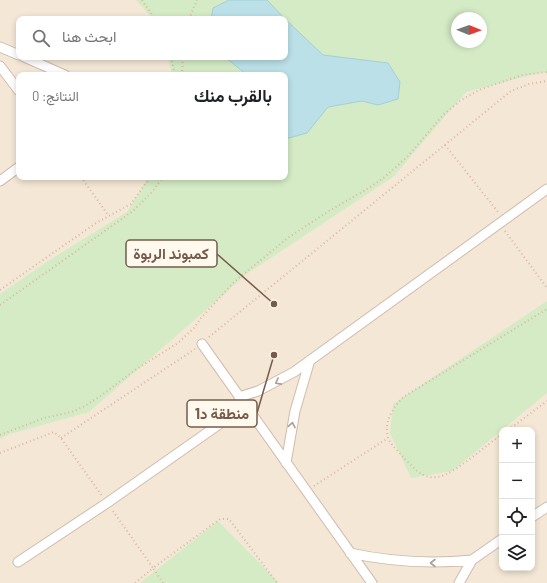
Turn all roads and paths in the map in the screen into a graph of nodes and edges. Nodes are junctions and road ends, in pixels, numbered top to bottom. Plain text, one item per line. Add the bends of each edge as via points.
1 (142, 0) edge
2 (197, 0) edge
3 (152, 16) edge
4 (190, 16) edge
5 (0, 47) edge
6 (16, 54) edge
7 (31, 60) edge
8 (172, 60) edge
9 (183, 60) edge
10 (0, 66) edge
11 (58, 72) edge
12 (174, 72) edge
13 (182, 72) edge
14 (547, 72) edge
15 (547, 81) edge
16 (16, 88) edge
17 (445, 145) junction
18 (16, 169) edge
19 (83, 180) edge
20 (148, 180) edge
21 (161, 180) edge
22 (0, 181) edge
23 (547, 189) edge
24 (109, 216) junction
25 (501, 222) junction
26 (547, 288) edge
27 (0, 290) edge
28 (0, 305) edge
29 (547, 309) edge
30 (202, 344) junction
31 (310, 360) junction
32 (239, 397) junction
33 (547, 401) edge
34 (245, 406) junction
35 (512, 427) edge
36 (0, 435) edge
37 (499, 436) edge
38 (61, 438) junction
39 (388, 438) junction
40 (0, 453) edge
41 (286, 463) junction
42 (306, 490) junction
43 (107, 503) junction
44 (547, 507) edge
45 (535, 515) edge
46 (499, 541) edge
47 (350, 552) junction
48 (472, 560) junction
49 (18, 562) dead end
50 (153, 568) junction
51 (135, 583) edge
52 (163, 583) edge
53 (277, 583) edge
54 (372, 583) edge
55 (458, 583) edge

1 - 3 path
2 - 4 path
5 - 6 street
7 - 11 street
8 - 12 path
9 - 13 path
10 - 16 street
14 - 36 path via 522,75 479,90 460,100 386,176 289,237 234,282 178,343 83,408 44,418
15 - 17 path via 511,91
17 - 25 path
17 - 30 path
18 - 22 street
19 - 24 path
20 - 24 path via 131,204
21 - 28 path via 133,211
23 - 25 street
24 - 27 path
25 - 26 path
25 - 31 street
29 - 39 path via 405,396 391,413
30 - 32 street
30 - 38 path
31 -> 32 street via 276,383
41 -> 31 street via 295,411
32 - 34 street
33 - 35 path
34 - 41 street
34 - 43 street
37 - 39 path via 450,473 431,478 420,475
38 - 40 path via 54,432
38 - 43 path
39 - 42 path
41 - 42 street
42 - 47 street
43 - 49 street
43 - 50 path
44 - 45 street
46 - 48 street
48 -> 47 street via 417,562 374,558
47 - 54 street
48 - 55 street
50 - 51 path
50 - 52 path
50 - 53 path via 220,519 229,519

